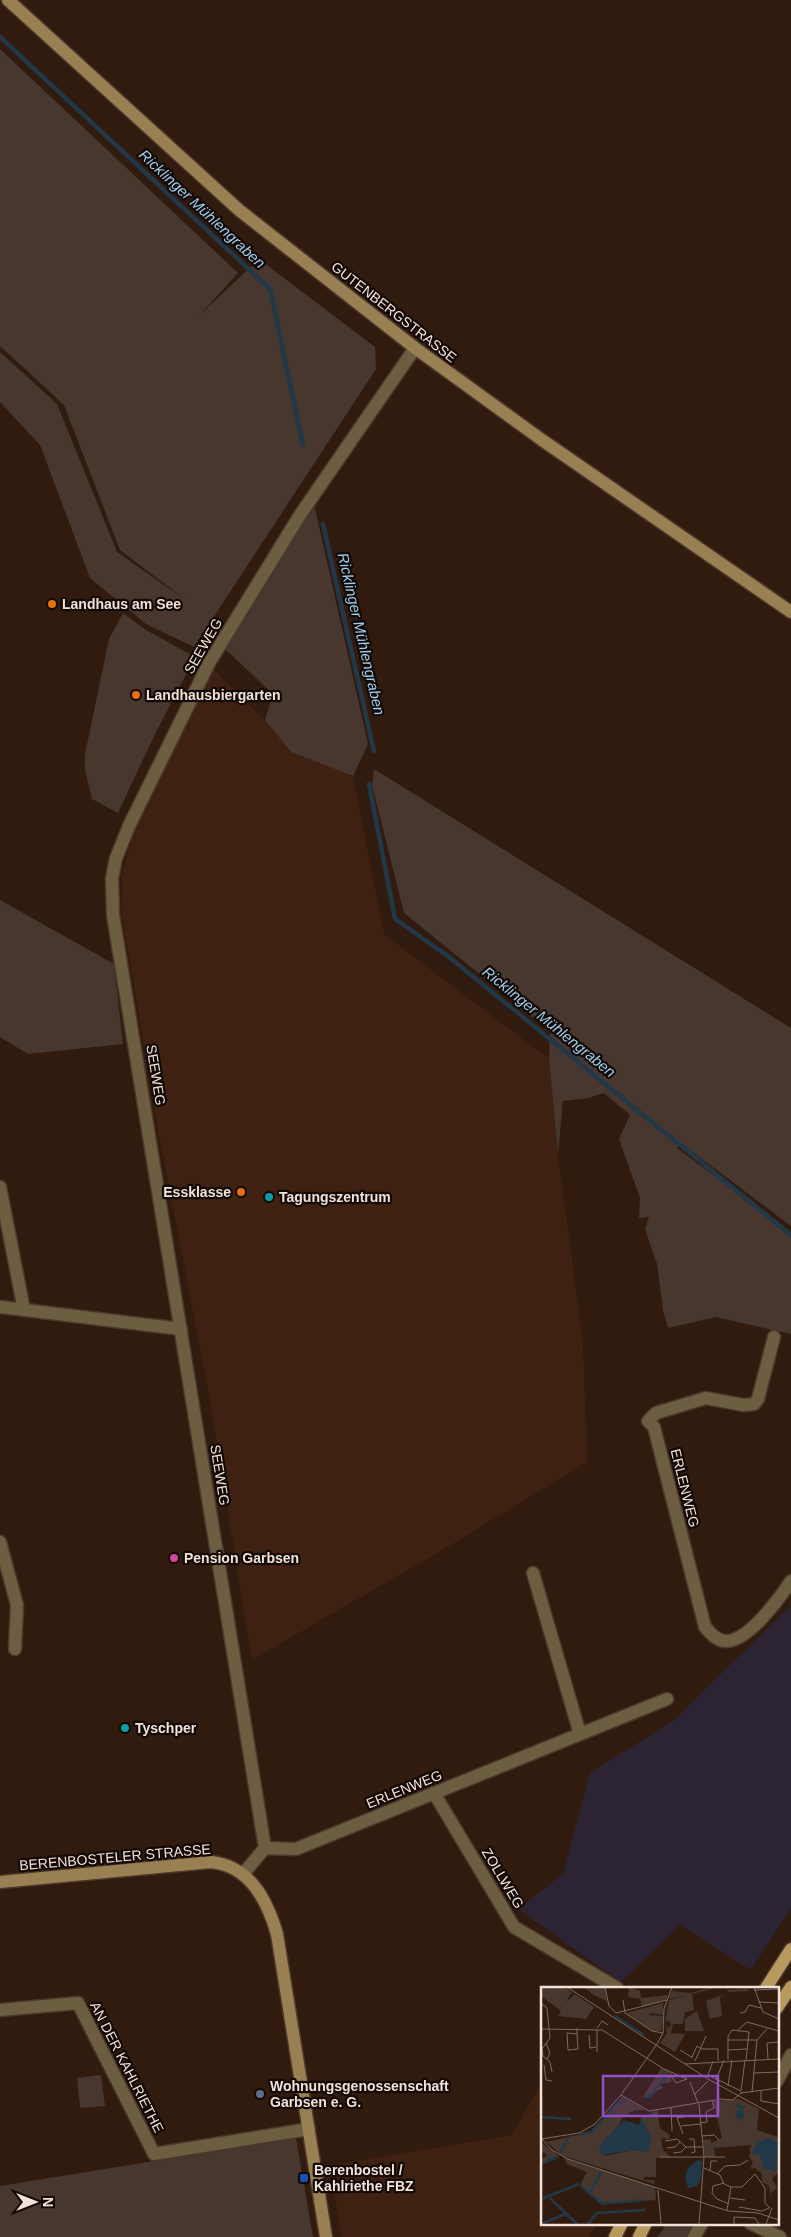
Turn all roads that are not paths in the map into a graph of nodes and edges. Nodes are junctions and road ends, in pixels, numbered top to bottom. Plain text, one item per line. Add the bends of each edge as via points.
1 (8, 0) edge
2 (415, 348) junction
3 (791, 612) edge
4 (0, 1187) edge
5 (0, 1306) edge
6 (24, 1310) junction
7 (181, 1329) junction
8 (774, 1337) dead end
9 (0, 1542) edge
10 (534, 1574) dead end
11 (791, 1581) edge
12 (15, 1648) dead end
13 (667, 1699) dead end
14 (580, 1734) junction
15 (434, 1793) junction
16 (265, 1848) junction
17 (243, 1874) junction
18 (0, 1882) edge
19 (791, 1949) edge
20 (615, 1987) edge
21 (767, 1987) edge
22 (791, 1987) edge
23 (778, 2006) edge
24 (0, 2010) edge
25 (791, 2056) edge
26 (778, 2079) edge
27 (309, 2129) junction
28 (622, 2224) edge
29 (646, 2224) edge
30 (701, 2224) edge
31 (752, 2224) edge
32 (326, 2237) edge
33 (615, 2237) edge
34 (639, 2237) edge
35 (694, 2237) edge
36 (780, 2237) edge

1 - 2 main road, GUTENBERGSTRASSE via 239,210
2 - 3 main road, GUTENBERGSTRASSE via 550,446
2 - 7 street, SEEWEG via 300,515 209,663 116,858 112,878 113,915
4 - 6 street
5 - 6 street
6 - 7 street
7 - 16 street, SEEWEG
8 - 11 street, ERLENWEG via 754,1404 706,1398 656,1413 648,1421 654,1427 705,1627 710,1633 728,1641 742,1636
9 - 12 street via 17,1605
10 - 14 street
13 - 14 street, ERLENWEG
14 - 15 street, ERLENWEG
15 - 16 street, ERLENWEG via 296,1849
15 - 20 street, ZOLLWEG via 514,1927
16 - 17 street
17 - 18 main road, BERENBOSTELER STRASSE via 222,1863 211,1862
17 - 27 main road, BERENBOSTELER STRASSE via 263,1896 277,1934
19 - 21 main road
22 - 23 main road
24 - 27 street, AN DER KAHLRIETHE via 78,2002 154,2154
25 - 26 street
27 - 32 main road, BERENBOSTELER STRASSE
28 - 33 main road
29 - 34 main road
30 - 35 street
31 - 36 street

